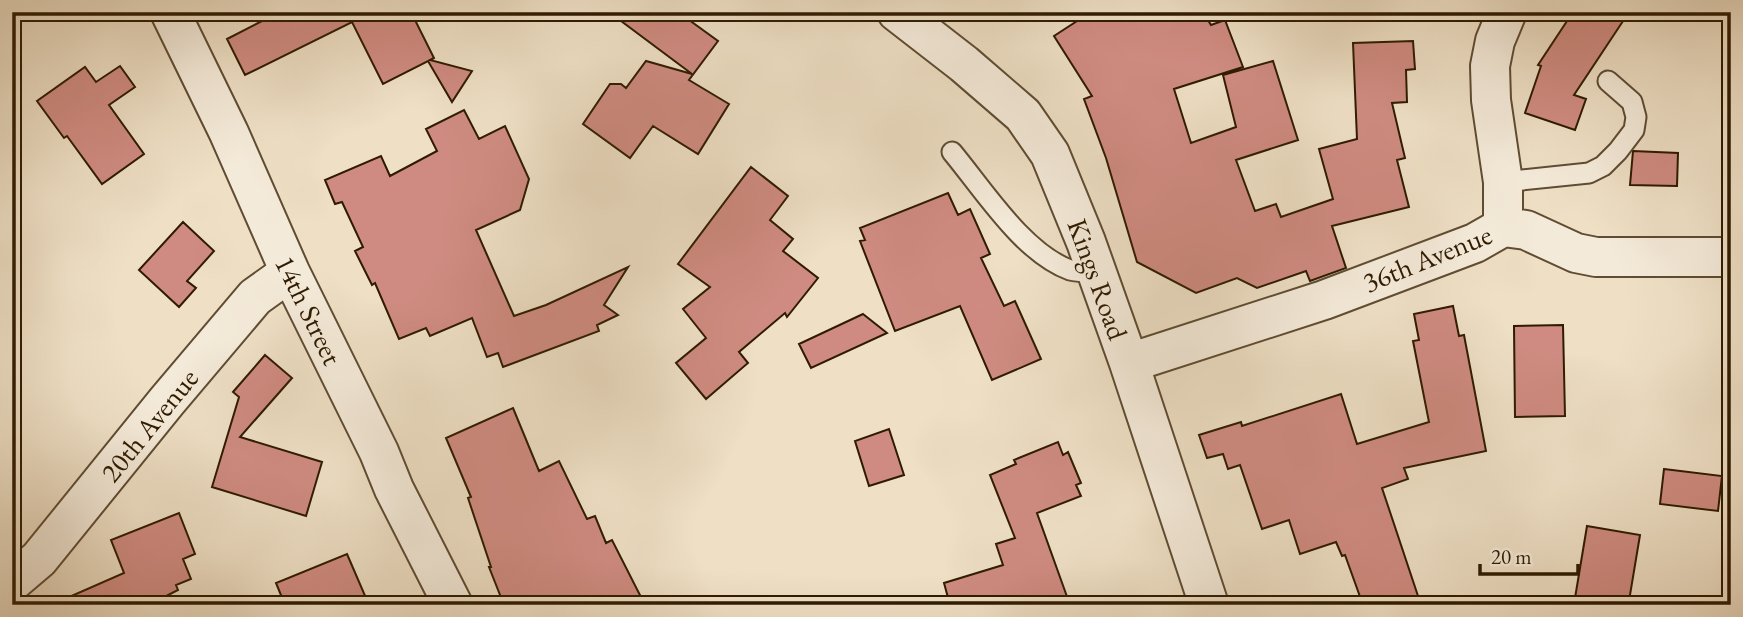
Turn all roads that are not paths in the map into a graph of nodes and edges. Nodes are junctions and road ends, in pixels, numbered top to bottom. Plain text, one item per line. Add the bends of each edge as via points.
1 (170, 12) edge
2 (897, 12) edge
3 (1507, 12) edge
4 (1608, 81) dead end
5 (953, 152) dead end
6 (1503, 181) junction
7 (1503, 227) junction
8 (1731, 257) edge
9 (290, 272) junction
10 (1096, 272) junction
11 (1129, 363) junction
12 (12, 582) edge
13 (453, 605) edge
14 (1209, 605) edge

1 - 9 street, 14th Street
2 - 10 street, Kings Road via 1023,115 1050,154
3 - 6 street via 1490,66
4 - 6 lane via 1632,102 1636,117 1634,130 1603,166 1589,173
5 - 10 lane via 1009,222 1045,256 1071,270
6 - 7 street
7 - 8 street, 36th Avenue via 1526,230 1595,257
7 - 11 street, 36th Avenue via 1475,243 1324,300
9 - 12 street, 20th Avenue via 255,297 39,559
9 - 13 street, 14th Street
10 - 11 street, Kings Road
11 - 14 street, Kings Road

